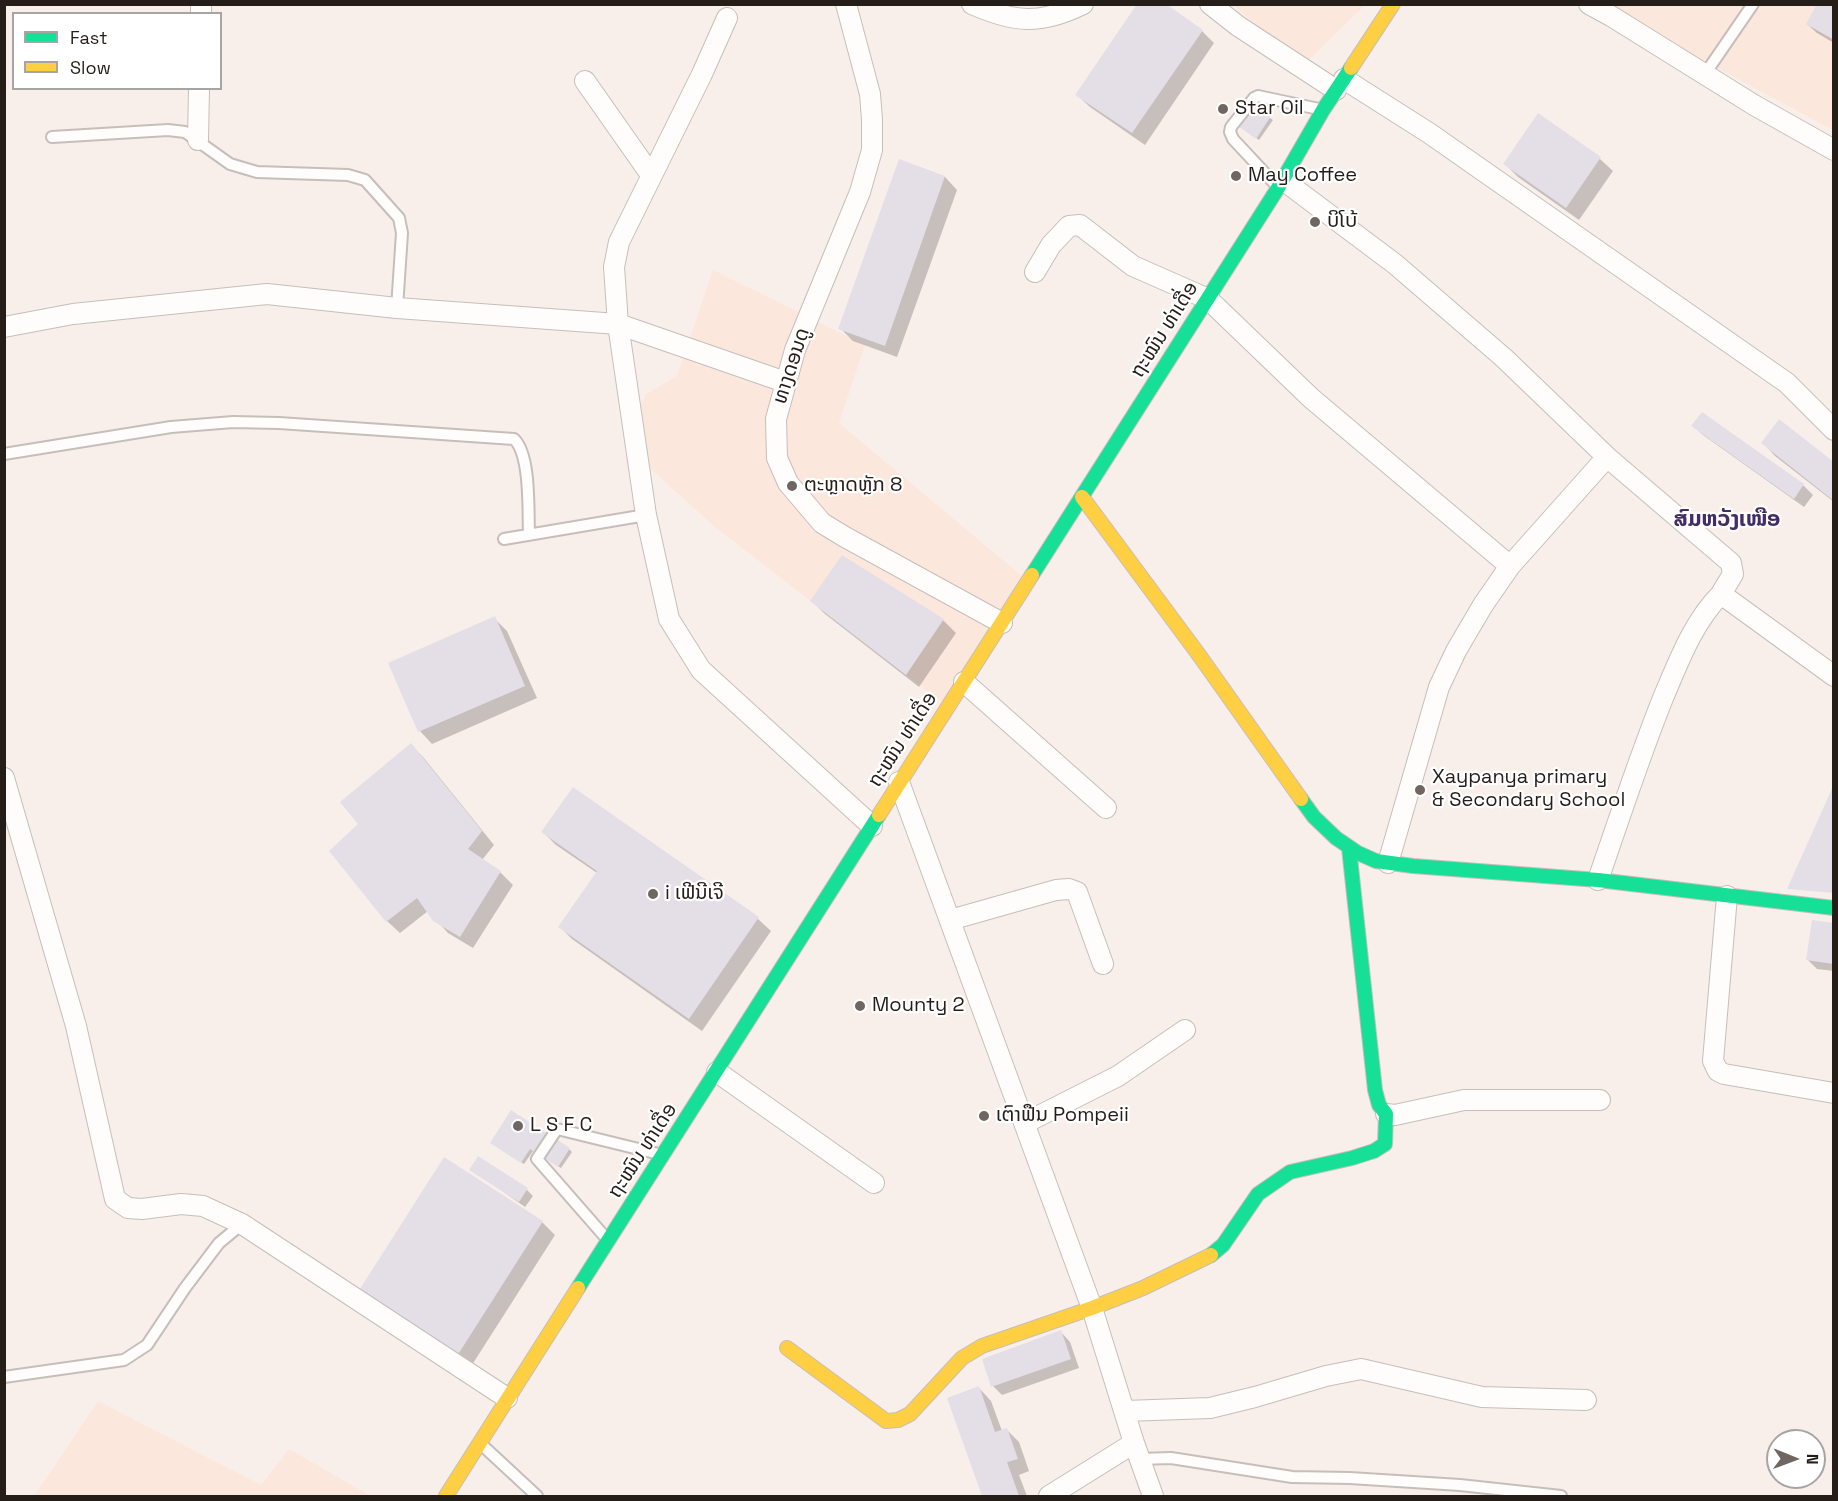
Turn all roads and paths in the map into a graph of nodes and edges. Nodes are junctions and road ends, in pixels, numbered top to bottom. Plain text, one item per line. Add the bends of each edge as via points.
1 (846, 4) edge
2 (972, 4) edge
3 (1083, 4) edge
4 (1210, 4) edge
5 (1393, 4) edge
6 (1588, 4) edge
7 (1753, 4) edge
8 (727, 18) dead end
9 (1705, 74) junction
10 (585, 81) dead end
11 (1340, 84) junction
12 (199, 90) edge
13 (1323, 110) junction
14 (52, 137) dead end
15 (198, 140) junction
16 (1833, 150) edge
17 (651, 175) junction
18 (1281, 184) junction
19 (1035, 272) dead end
20 (1208, 299) junction
21 (398, 308) junction
22 (618, 324) junction
23 (4, 327) edge
24 (785, 382) junction
25 (1833, 430) edge
26 (4, 454) edge
27 (1607, 457) junction
28 (1082, 497) junction
29 (646, 515) junction
30 (529, 535) junction
31 (504, 539) dead end
32 (1510, 566) junction
33 (1721, 594) junction
34 (1002, 623) junction
35 (1833, 676) edge
36 (964, 682) junction
37 (4, 778) edge
38 (899, 782) junction
39 (1106, 808) dead end
40 (872, 826) junction
41 (1349, 848) junction
42 (1388, 863) junction
43 (1598, 880) junction
44 (1727, 896) junction
45 (1833, 908) edge
46 (950, 920) junction
47 (1103, 964) dead end
48 (1185, 1030) dead end
49 (717, 1072) junction
50 (1833, 1093) edge
51 (1600, 1100) dead end
52 (1386, 1114) junction
53 (1025, 1123) junction
54 (663, 1155) junction
55 (874, 1183) dead end
56 (242, 1224) junction
57 (608, 1240) junction
58 (1092, 1308) junction
59 (787, 1348) dead end
60 (4, 1377) edge
61 (507, 1398) junction
62 (1586, 1400) dead end
63 (1125, 1411) junction
64 (480, 1442) junction
65 (1136, 1451) junction
66 (446, 1497) edge
67 (537, 1497) edge
68 (1049, 1497) edge
69 (1153, 1497) edge
70 (1561, 1497) edge

1 - 24 street, ທາງດອນດູ via 870,94 872,150 860,192
2 - 3 street via 1009,18 1029,20
4 - 11 street via 1238,26
5 - 11 street, ຖະໝົນ ທ່າເດື່ອ
6 - 9 street
7 - 9 lane
8 - 17 street
9 - 16 street
10 - 17 street
11 - 13 street, ຖະໝົນ ທ່າເດື່ອ
11 - 25 street via 1429,133 1787,383
12 - 15 street
13 - 18 street, ຖະໝົນ ທ່າເດື່ອ
13 - 18 lane via 1258,96 1232,127 1233,139
14 - 15 lane via 168,130 185,132
15 - 21 lane via 230,164 257,172 348,175 365,180 399,218 402,233
17 - 22 street via 619,242 614,267
18 - 20 street, ຖະໝົນ ທ່າເດື່ອ
18 - 27 street via 1395,264 1495,350
19 - 20 street via 1051,245 1069,226 1080,225 1133,266
20 - 28 street, ຖະໝົນ ທ່າເດື່ອ
20 - 32 street via 1311,398
21 - 22 street
21 - 23 street via 267,294 73,314
22 - 24 street
22 - 29 street
24 - 34 street, ທາງດອນດູ via 776,419 777,458 788,483 822,523
26 - 30 lane via 171,427 233,422 513,439 519,444 525,464
27 - 32 street
27 - 33 street via 1731,563 1733,574
28 - 34 street, ຖະໝົນ ທ່າເດື່ອ
28 - 41 street via 1314,817
29 - 30 lane
29 - 40 street via 669,620 701,670
30 - 31 lane
32 - 42 street via 1482,605 1439,687
33 - 35 street
33 - 43 street via 1680,657
34 - 36 street, ຖະໝົນ ທ່າເດື່ອ
36 - 38 street, ຖະໝົນ ທ່າເດື່ອ
36 - 39 street
37 - 56 street via 76,1026 114,1199 128,1208 203,1206
38 - 40 street, ຖະໝົນ ທ່າເດື່ອ
38 - 46 street
40 - 49 street, ຖະໝົນ ທ່າເດື່ອ
41 - 42 street
41 - 52 street via 1375,1090
42 - 43 street
43 - 44 street
44 - 45 street
44 - 50 street via 1713,1061 1718,1071
46 - 47 street via 1069,889 1077,892
46 - 53 street
48 - 53 street via 1118,1076
49 - 54 street, ຖະໝົນ ທ່າເດື່ອ
49 - 55 street
51 - 52 street via 1464,1100
52 - 58 street via 1385,1144 1374,1151 1290,1172 1258,1194 1223,1245 1211,1255
53 - 58 street
54 - 57 street, ຖະໝົນ ທ່າເດື່ອ
54 - 57 lane via 557,1130 537,1159
56 - 60 lane via 219,1243 147,1345 124,1360
56 - 61 street
57 - 61 street, ຖະໝົນ ທ່າເດື່ອ
58 - 59 street via 982,1346 962,1358 910,1414 898,1420 885,1421
58 - 63 street
61 - 64 street, ຖະໝົນ ທ່າເດື່ອ
62 - 63 street via 1482,1398 1362,1369 1210,1408
63 - 65 street
64 - 66 street, ຖະໝົນ ທ່າເດື່ອ
64 - 67 lane
65 - 68 street
65 - 69 street
65 - 70 lane via 1292,1477 1460,1485

